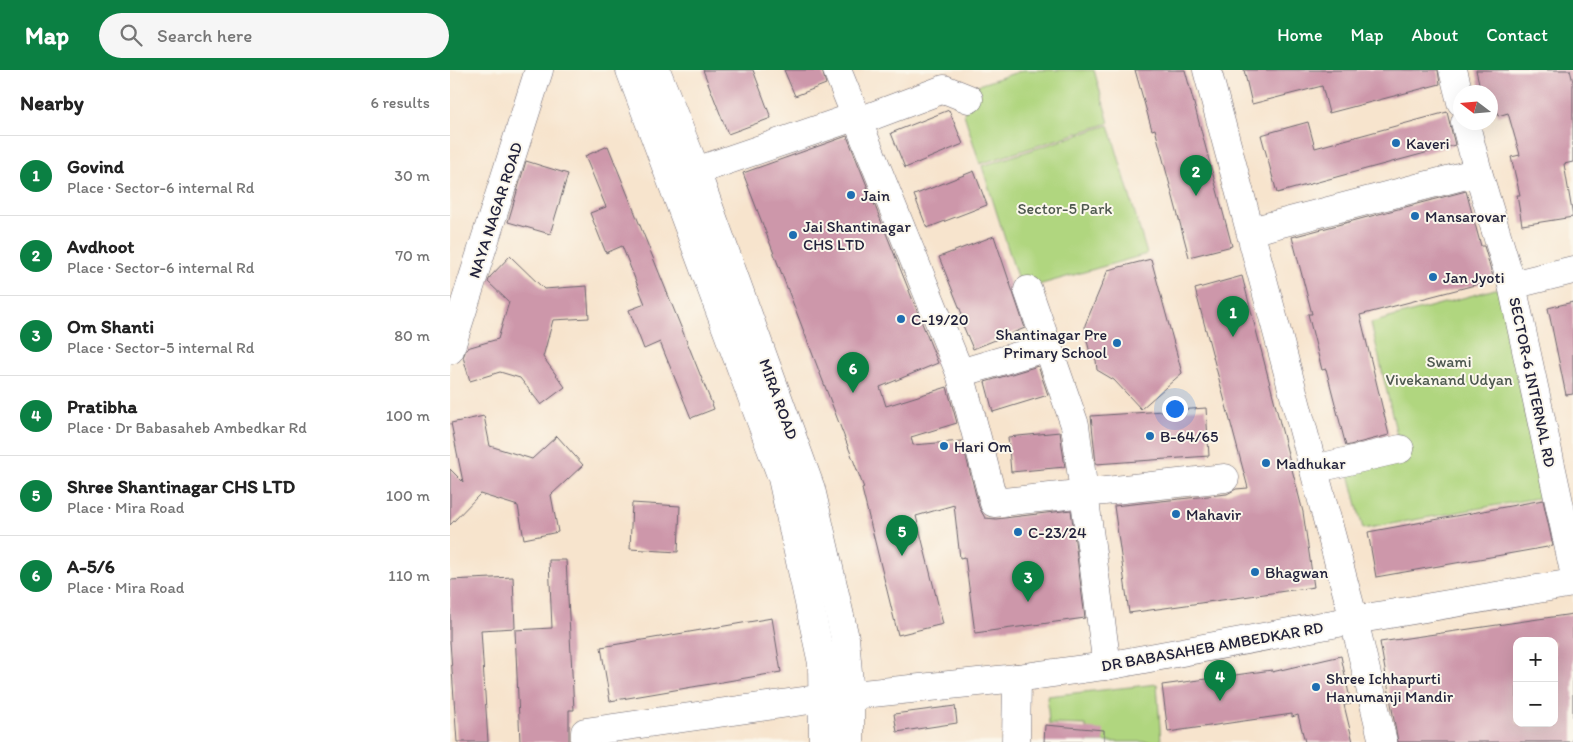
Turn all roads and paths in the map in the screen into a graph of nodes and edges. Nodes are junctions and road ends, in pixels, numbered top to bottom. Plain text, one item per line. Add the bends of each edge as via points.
1 (539, 70) edge
2 (630, 70) edge
3 (656, 70) edge
4 (837, 70) edge
5 (1207, 70) edge
6 (1452, 70) edge
7 (941, 80) edge
8 (1456, 85) edge
9 (969, 99) dead end
10 (858, 119) junction
11 (1468, 130) edge
12 (696, 171) junction
13 (1478, 172) junction
14 (1251, 231) junction
15 (1573, 270) edge
16 (1512, 285) junction
17 (1028, 290) dead end
18 (1048, 347) junction
19 (450, 350) edge
20 (960, 373) junction
21 (1400, 449) dead end
22 (1314, 469) junction
23 (1225, 478) dead end
24 (1084, 493) junction
25 (1573, 567) edge
26 (1573, 583) edge
27 (1354, 620) junction
28 (1107, 666) junction
29 (1017, 678) junction
30 (837, 696) junction
31 (594, 736) edge
32 (823, 742) edge
33 (850, 742) edge
34 (1016, 742) edge
35 (1383, 742) edge

1 - 19 street, NAYA NAGAR ROAD
2 - 30 street, MIRA ROAD via 782,478 822,663
3 - 12 street, MIRA ROAD
4 - 10 street
5 - 14 street
6 - 8 street
7 - 9 street
7 - 10 street
10 - 12 street
10 - 20 street
11 - 13 street, SECTOR-6 INTERNAL RD
12 - 30 street, MIRA ROAD via 811,489 845,638
13 - 14 street
13 - 16 street, SECTOR-6 INTERNAL RD
14 - 22 street
15 - 16 street, SECTOR-6 INTERNAL RD
16 - 25 street, SECTOR-6 INTERNAL RD
17 - 18 street
18 - 20 street
18 - 24 street via 1075,425
20 - 24 street via 994,503
21 - 22 street
22 - 27 street
23 - 24 street
24 - 28 street
26 - 27 street, DR BABASAHEB AMBEDKAR RD
27 - 28 street, DR BABASAHEB AMBEDKAR RD
27 - 35 street
28 - 29 street, DR BABASAHEB AMBEDKAR RD
29 - 30 street, DR BABASAHEB AMBEDKAR RD
29 - 34 street
30 - 31 street, DR BABASAHEB AMBEDKAR RD
30 - 32 street, MIRA ROAD
30 - 33 street, MIRA ROAD

